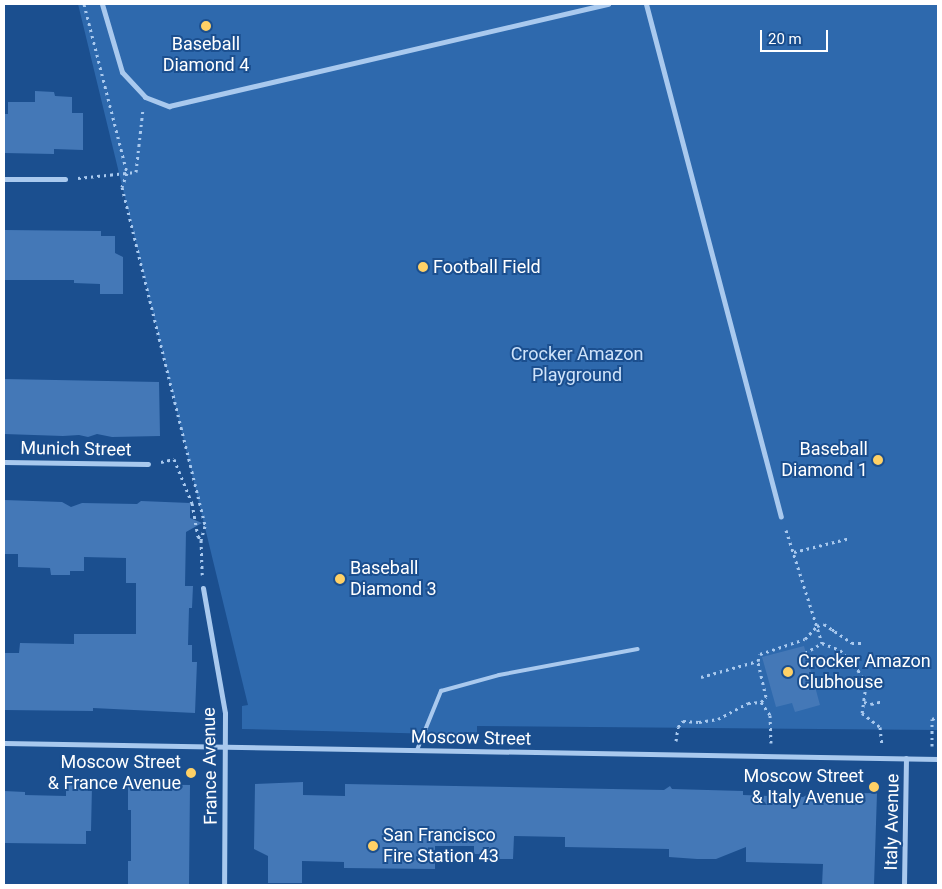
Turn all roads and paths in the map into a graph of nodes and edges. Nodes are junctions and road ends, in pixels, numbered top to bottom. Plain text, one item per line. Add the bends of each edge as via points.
1 (84, 4) edge
2 (102, 4) edge
3 (608, 4) edge
4 (646, 4) edge
5 (141, 125) dead end
6 (127, 173) junction
7 (4, 179) edge
8 (65, 179) joint
9 (4, 462) edge
10 (148, 464) joint
11 (782, 517) joint
12 (850, 538) dead end
13 (201, 540) junction
14 (794, 552) junction
15 (203, 588) joint
16 (817, 626) junction
17 (836, 626) dead end
18 (832, 631) junction
19 (822, 643) junction
20 (864, 643) dead end
21 (638, 649) dead end
22 (805, 653) dead end
23 (758, 661) junction
24 (701, 677) dead end
25 (883, 701) dead end
26 (761, 702) junction
27 (864, 702) junction
28 (938, 717) edge
29 (678, 727) dead end
30 (4, 743) edge
31 (226, 747) junction
32 (417, 750) junction
33 (771, 756) junction
34 (883, 758) junction
35 (906, 758) junction
36 (931, 759) junction
37 (938, 760) edge
38 (224, 885) edge
39 (904, 885) edge

1 - 6 path
2 - 3 street via 122,72 145,96 169,106
4 - 11 street
5 - 6 path via 136,172
6 - 8 path
6 - 13 path via 122,187 205,526
7 - 8 street
9 - 10 street, Munich Street
10 - 13 path via 174,459 192,503
11 - 14 path
12 - 14 path
13 - 15 path
14 - 16 path
15 - 31 street, France Avenue via 225,713
16 - 18 path via 824,624
16 - 19 path
16 - 23 path via 804,639 760,654
17 - 18 path
18 - 20 path via 852,643
19 - 22 path
19 - 27 path via 840,650 858,670 866,685
21 - 32 lane via 499,675 441,691
23 - 24 path
23 - 26 path via 766,697
25 - 27 path
26 - 29 path via 748,703 718,719 683,721
26 - 33 path via 770,715
27 - 34 path via 862,713 880,727
28 - 36 path via 932,719
30 - 31 street, Moscow Street
31 - 32 street, Moscow Street
31 - 38 street, France Avenue
32 - 33 street, Moscow Street
33 - 34 street, Moscow Street
34 - 35 street, Moscow Street
35 - 36 street, Moscow Street
35 - 39 street, Italy Avenue
36 - 37 street, Moscow Street

